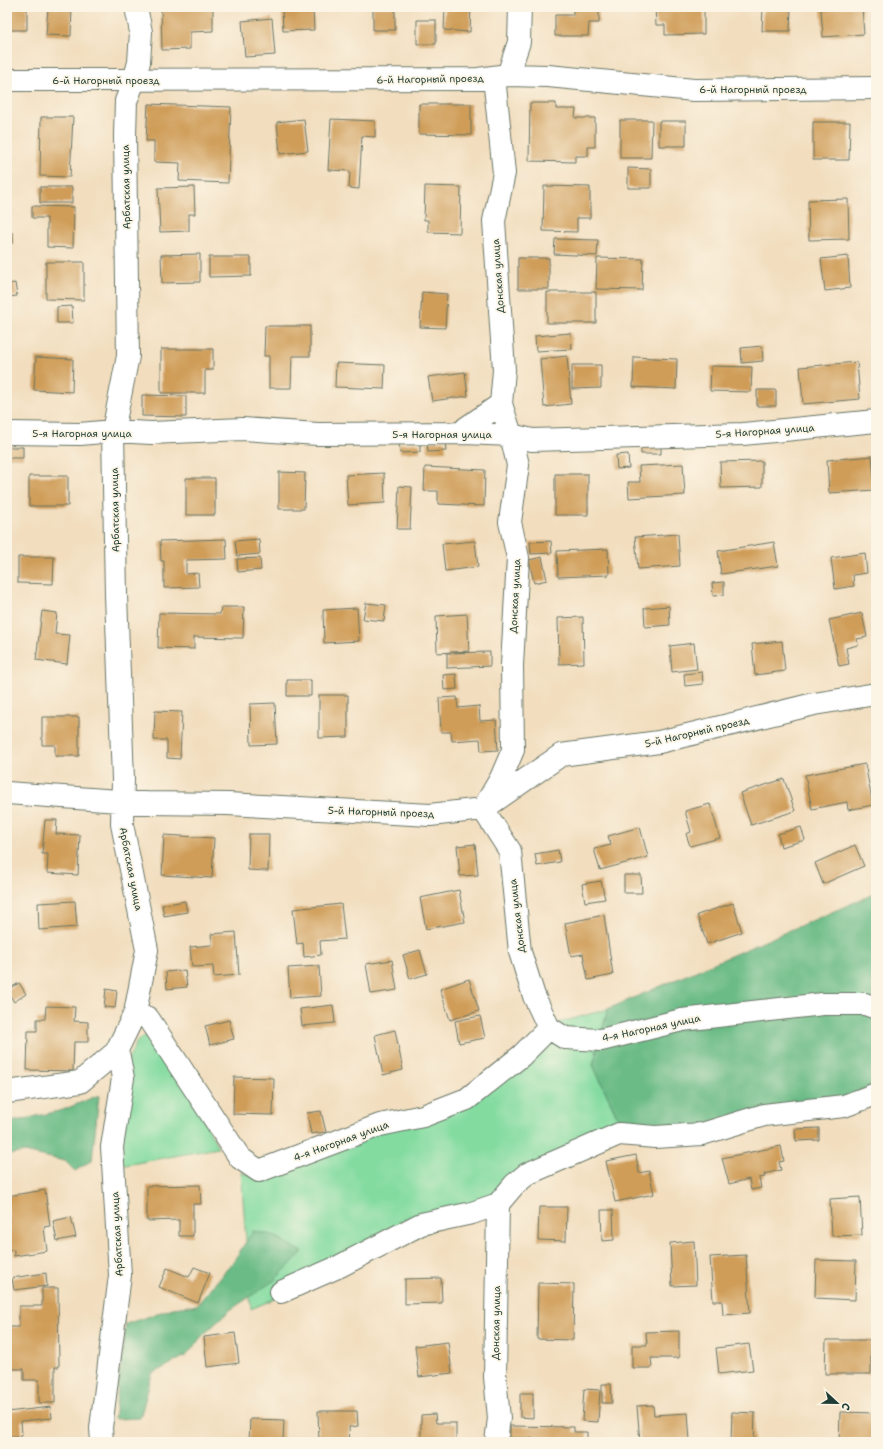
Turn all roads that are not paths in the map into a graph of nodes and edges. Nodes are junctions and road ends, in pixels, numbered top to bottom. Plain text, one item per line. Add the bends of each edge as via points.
1 (136, 7) edge
2 (520, 7) edge
3 (501, 76) junction
4 (7, 80) edge
5 (134, 81) junction
6 (876, 88) edge
7 (500, 404) junction
8 (876, 421) edge
9 (113, 431) junction
10 (7, 433) edge
11 (465, 433) junction
12 (511, 435) junction
13 (876, 694) edge
14 (7, 793) edge
15 (124, 801) junction
16 (483, 809) junction
17 (876, 1008) edge
18 (136, 1013) junction
19 (549, 1028) junction
20 (116, 1052) junction
21 (7, 1092) edge
22 (876, 1094) edge
23 (498, 1204) junction
24 (281, 1292) dead end
25 (102, 1442) edge
26 (496, 1442) edge

1 - 5 street, Арбатская улица via 141,32 139,62
2 - 3 street, Донская улица via 519,42
3 - 5 street, 6-й Нагорный проезд via 470,79
3 - 6 street, 6-й Нагорный проезд via 548,76 694,90
3 - 7 street, Донская улица via 504,173 494,221 504,370
4 - 5 street, 6-й Нагорный проезд
5 - 9 street, Арбатская улица via 126,101 125,135 128,356
7 - 11 street via 466,428
7 - 12 street, Донская улица
8 - 12 street, 5-я Нагорная улица via 743,434 532,440
9 - 10 street, 5-я Нагорная улица via 80,434
9 - 11 street, 5-я Нагорная улица via 151,433 242,429 318,434
9 - 15 street, Арбатская улица
11 - 12 street, 5-я Нагорная улица
12 - 16 street, Донская улица via 518,465 510,522 518,558 512,665 513,750
13 - 16 street, 5-й Нагорный проезд via 814,704 659,742 562,755
14 - 15 street, 5-й Нагорный проезд
15 - 16 street, 5-й Нагорный проезд via 430,815
15 - 18 street, Арбатская улица via 122,824 147,950
16 - 19 street, Донская улица via 510,851 520,952 534,996
17 - 19 street, 4-я Нагорная улица via 865,1004 823,1004 682,1020 601,1040 565,1038
18 - 19 street, 4-я Нагорная улица via 148,1018 240,1158 259,1171 380,1125 423,1116 467,1099 521,1056
18 - 20 street
20 - 21 street via 80,1082
20 - 25 street, Арбатская улица via 124,1078 112,1147 120,1275 101,1428
22 - 23 street via 844,1106 764,1115 702,1134 655,1137 619,1134 527,1174
23 - 24 street via 472,1213 420,1224 340,1266
23 - 26 street, Донская улица via 495,1377 499,1418

